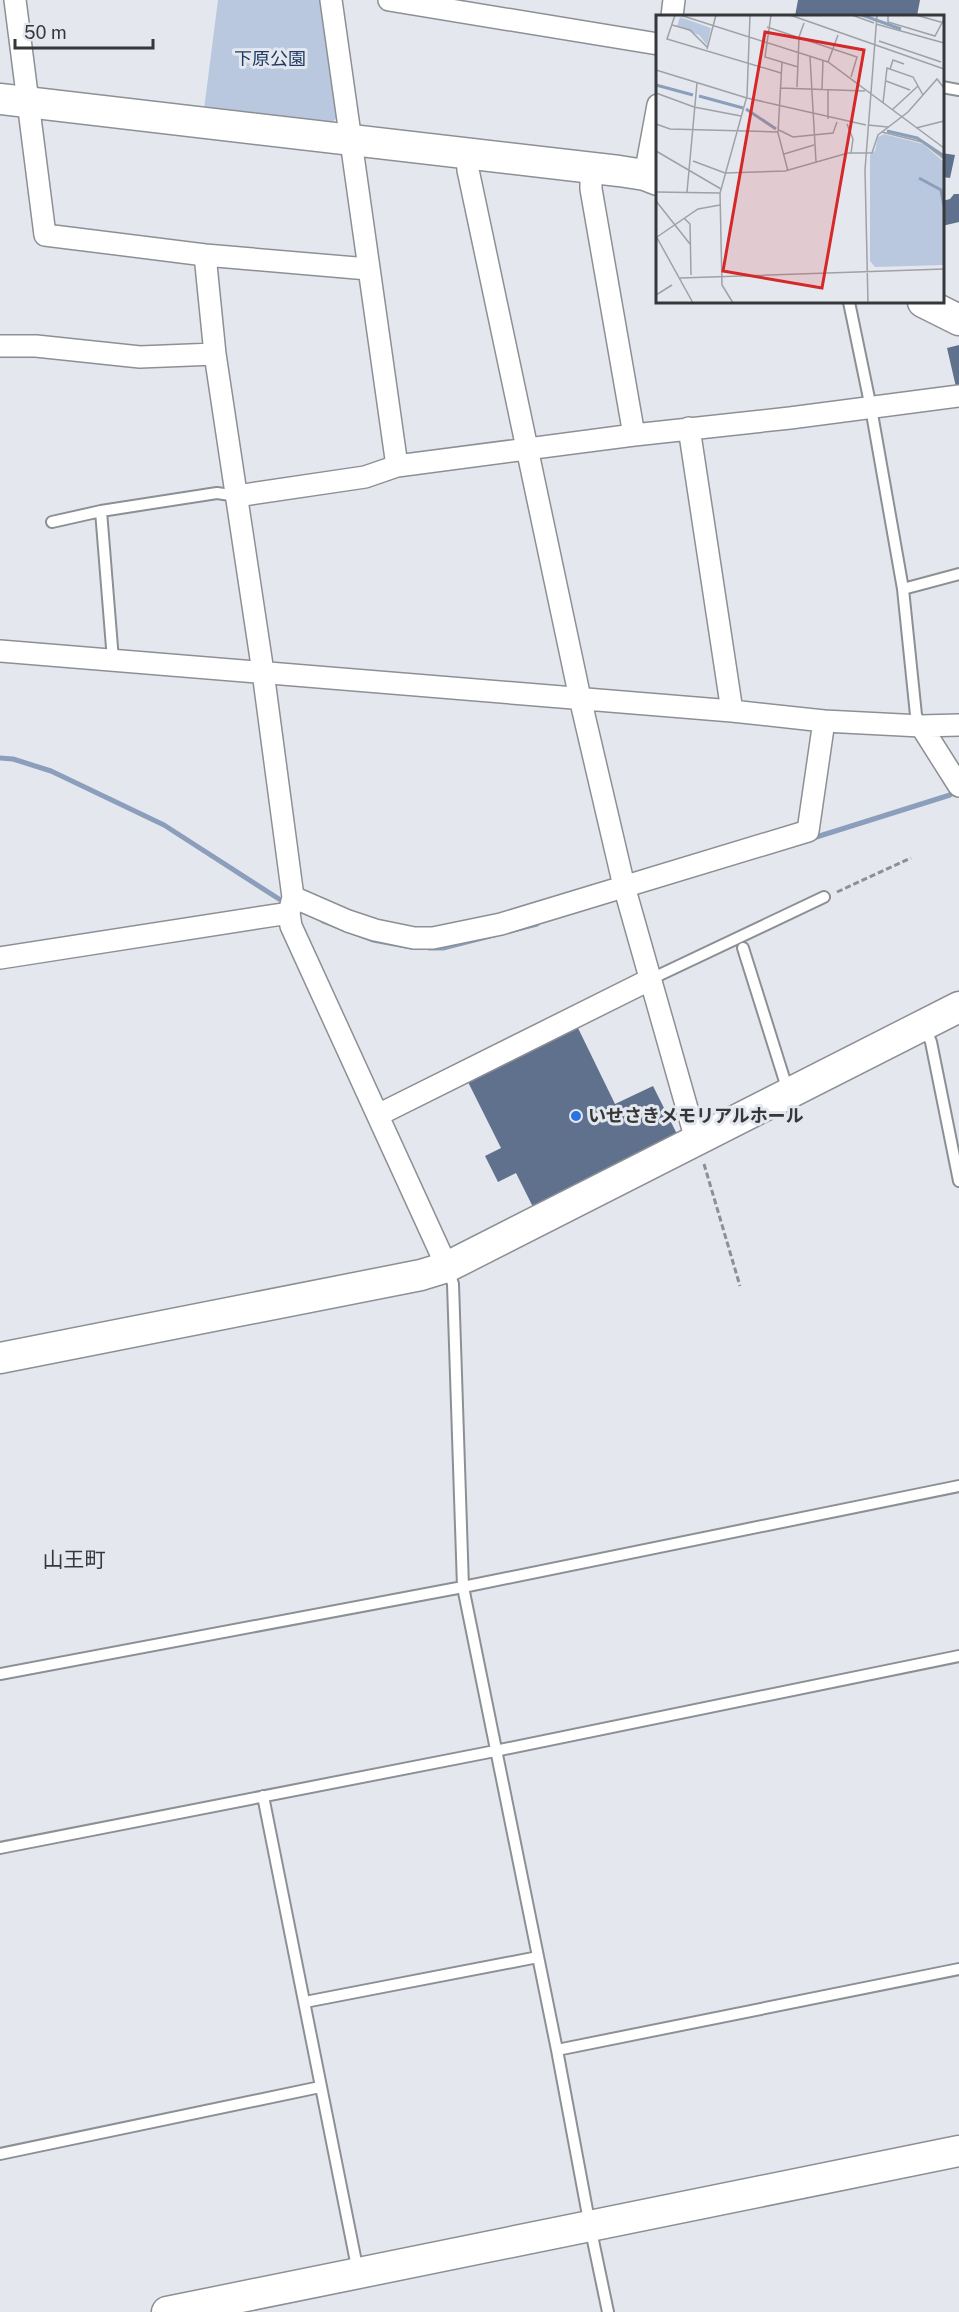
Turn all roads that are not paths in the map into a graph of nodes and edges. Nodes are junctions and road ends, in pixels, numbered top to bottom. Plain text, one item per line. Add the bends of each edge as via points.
1 (15, 0) edge
2 (331, 0) edge
3 (388, 0) edge
4 (674, 0) edge
5 (672, 15) edge
6 (656, 44) edge
7 (944, 87) edge
8 (959, 90) edge
9 (14, 101) edge
10 (656, 117) edge
11 (351, 141) junction
12 (467, 155) junction
13 (591, 168) junction
14 (651, 178) edge
15 (205, 255) junction
16 (368, 269) junction
17 (849, 303) edge
18 (925, 303) edge
19 (959, 320) edge
20 (0, 346) edge
21 (215, 354) junction
22 (959, 396) edge
23 (871, 408) junction
24 (689, 428) junction
25 (634, 435) junction
26 (526, 448) junction
27 (397, 466) junction
28 (237, 496) junction
29 (101, 511) junction
30 (52, 522) dead end
31 (959, 574) edge
32 (903, 589) junction
33 (0, 651) edge
34 (113, 660) junction
35 (263, 672) junction
36 (580, 698) junction
37 (732, 711) junction
38 (824, 722) junction
39 (959, 725) edge
40 (921, 726) junction
41 (959, 786) edge
42 (624, 886) junction
43 (824, 897) road end
44 (291, 905) junction
45 (743, 948) dead end
46 (0, 958) edge
47 (651, 979) junction
48 (959, 1007) edge
49 (924, 1024) junction
50 (789, 1093) junction
51 (378, 1115) junction
52 (696, 1140) junction
53 (959, 1181) edge
54 (447, 1267) junction
55 (0, 1358) edge
56 (959, 1486) edge
57 (463, 1587) junction
58 (959, 1656) edge
59 (0, 1674) edge
60 (495, 1751) junction
61 (263, 1796) junction
62 (0, 1848) edge
63 (538, 1957) junction
64 (959, 1970) edge
65 (305, 2002) junction
66 (558, 2050) junction
67 (320, 2087) junction
68 (959, 2151) edge
69 (0, 2154) edge
70 (590, 2226) junction
71 (358, 2273) junction
72 (167, 2312) edge
73 (608, 2312) edge

1 - 9 street
2 - 11 street
3 - 6 street
4 - 5 street
7 - 8 lane
9 - 11 street
9 - 15 street via 45,235
10 - 14 street
11 - 12 street
11 - 16 street
12 - 13 street
12 - 26 street
13 - 14 street
13 - 25 street via 591,189
15 - 16 street
15 - 21 street
16 - 27 street
17 - 23 lane
18 - 19 street
20 - 21 street via 140,357
21 - 28 street
22 - 23 street
23 - 24 street
23 - 32 lane
24 - 25 street
24 - 37 street
25 - 26 street
26 - 27 street
26 - 36 street
27 - 28 street via 365,477
28 - 29 lane via 217,493
28 - 35 street
29 - 30 lane
29 - 34 lane
31 - 32 lane
32 - 40 lane via 916,716
33 - 34 street
34 - 35 street
35 - 36 street
35 - 44 street
36 - 37 street
36 - 42 street
37 - 38 street
38 - 40 street
38 - 42 street via 808,831
39 - 40 street
40 - 41 street
42 - 44 street via 501,924 433,938 375,930
42 - 47 street
43 - 47 lane
44 - 46 street
44 - 51 street via 291,926
45 - 50 lane
47 - 51 street
47 - 52 street
48 - 49 street
49 - 50 street
49 - 53 lane
50 - 52 street
51 - 54 street
52 - 54 street
54 - 55 street
54 - 57 lane via 453,1284
56 - 57 lane
57 - 59 lane
57 - 60 lane
58 - 60 lane
60 - 61 lane
60 - 63 lane
61 - 62 lane
61 - 65 lane
63 - 65 lane
63 - 66 lane
64 - 66 lane
65 - 67 lane
66 - 70 lane
67 - 69 lane
67 - 71 lane
68 - 70 street
70 - 71 street
70 - 73 lane
71 - 72 street

